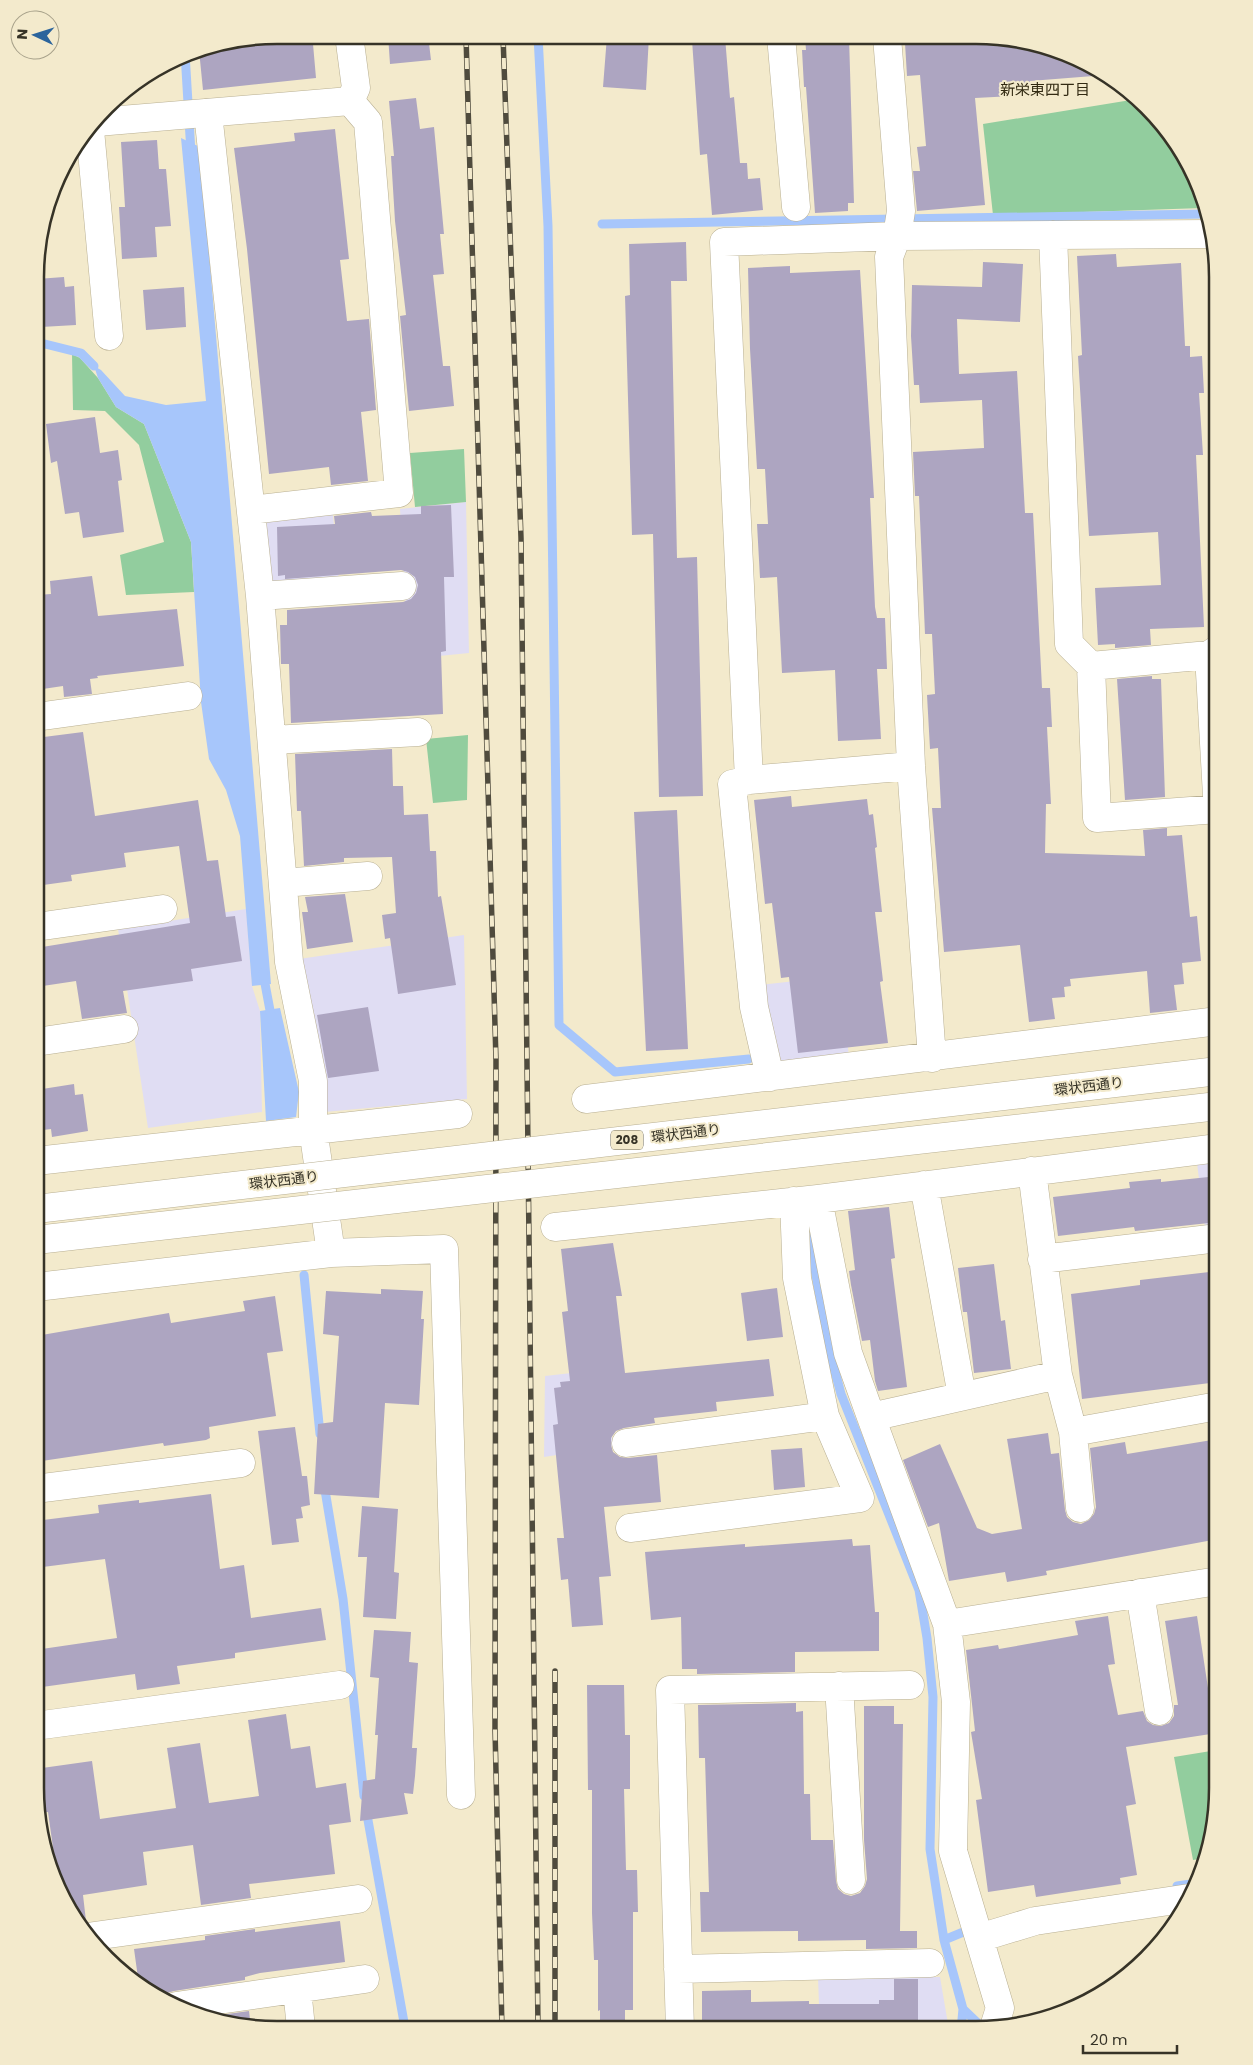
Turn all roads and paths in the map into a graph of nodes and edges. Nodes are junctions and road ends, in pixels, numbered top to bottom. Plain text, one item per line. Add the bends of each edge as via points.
1 (350, 44) edge
2 (782, 44) edge
3 (887, 44) edge
4 (350, 101) junction
5 (208, 113) junction
6 (103, 121) edge
7 (91, 137) edge
8 (796, 207) dead end
9 (899, 223) junction
10 (1205, 234) edge
11 (1052, 235) junction
12 (109, 336) dead end
13 (251, 510) junction
14 (402, 586) dead end
15 (260, 596) junction
16 (1209, 652) edge
17 (1091, 666) junction
18 (188, 696) dead end
19 (44, 716) edge
20 (418, 732) dead end
21 (272, 740) junction
22 (911, 766) junction
23 (749, 780) junction
24 (1209, 810) edge
25 (368, 876) dead end
26 (283, 883) junction
27 (163, 909) dead end
28 (44, 926) edge
29 (1209, 1022) edge
30 (124, 1029) dead end
31 (44, 1041) edge
32 (932, 1058) junction
33 (1209, 1072) edge
34 (770, 1077) junction
35 (586, 1099) dead end
36 (1209, 1107) edge
37 (458, 1114) dead end
38 (313, 1129) junction
39 (1209, 1149) edge
40 (44, 1160) edge
41 (1032, 1171) junction
42 (924, 1185) junction
43 (806, 1200) junction
44 (44, 1208) edge
45 (555, 1227) dead end
46 (44, 1239) edge
47 (1209, 1239) edge
48 (331, 1253) junction
49 (1042, 1259) junction
50 (44, 1286) edge
51 (1058, 1375) junction
52 (962, 1396) junction
53 (1209, 1408) edge
54 (825, 1416) junction
55 (871, 1417) junction
56 (1074, 1432) junction
57 (626, 1443) dead end
58 (241, 1463) dead end
59 (44, 1487) edge
60 (1080, 1508) dead end
61 (630, 1528) dead end
62 (1209, 1582) edge
63 (1140, 1593) junction
64 (947, 1624) junction
65 (340, 1685) dead end
66 (910, 1685) dead end
67 (839, 1686) junction
68 (1159, 1711) dead end
69 (44, 1725) edge
70 (461, 1795) dead end
71 (851, 1880) dead end
72 (358, 1899) dead end
73 (1181, 1899) edge
74 (976, 1929) junction
75 (97, 1936) edge
76 (930, 1963) dead end
77 (678, 1969) junction
78 (365, 1979) dead end
79 (297, 1989) junction
80 (189, 2004) edge
81 (996, 2020) edge
82 (300, 2021) edge
83 (680, 2021) edge

1 - 4 main road via 356,88
2 - 8 main road
3 - 9 main road
4 - 5 main road
4 - 13 main road via 368,122 399,493
5 - 6 main road
5 - 13 main road
7 - 12 main road
9 - 11 main road
9 - 22 main road via 889,257
9 - 23 main road via 724,242
10 - 11 main road
11 - 17 main road via 1069,644
13 - 15 main road
14 - 15 main road
15 - 21 main road
16 - 17 main road
17 - 24 main road via 1097,818
18 - 19 main road
20 - 21 main road
21 - 26 main road
22 - 23 main road
22 - 32 main road
23 - 34 main road via 732,784 754,1007
25 - 26 main road
26 - 38 main road via 289,962 313,1081
27 - 28 main road
29 - 32 main road
30 - 31 main road
32 - 34 main road
33 - 44 main road, 環状西通り / 208, bridge
34 - 35 main road
36 - 46 main road, bridge
37 - 38 main road
38 - 40 main road
38 - 48 main road
39 - 41 main road
41 - 42 main road
41 - 49 main road
42 - 43 main road
42 - 52 main road
43 - 45 main road
43 - 54 main road via 797,1278
43 - 55 main road via 848,1353
47 - 49 main road
48 - 50 main road
48 - 70 main road via 444,1249
49 - 51 main road
51 - 52 main road
51 - 56 main road
52 - 55 main road
53 - 56 main road
54 - 57 main road
54 - 61 main road via 860,1498
55 - 64 main road
56 - 60 main road
58 - 59 main road
62 - 63 main road
63 - 64 main road
63 - 68 main road
64 - 74 main road via 956,1702 953,1851
65 - 69 main road
66 - 67 main road
67 - 71 main road
67 - 77 main road via 670,1690
72 - 75 main road
73 - 74 main road
74 - 81 main road via 1000,2008
76 - 77 main road
77 - 83 main road
78 - 79 main road
79 - 80 main road
79 - 82 main road

